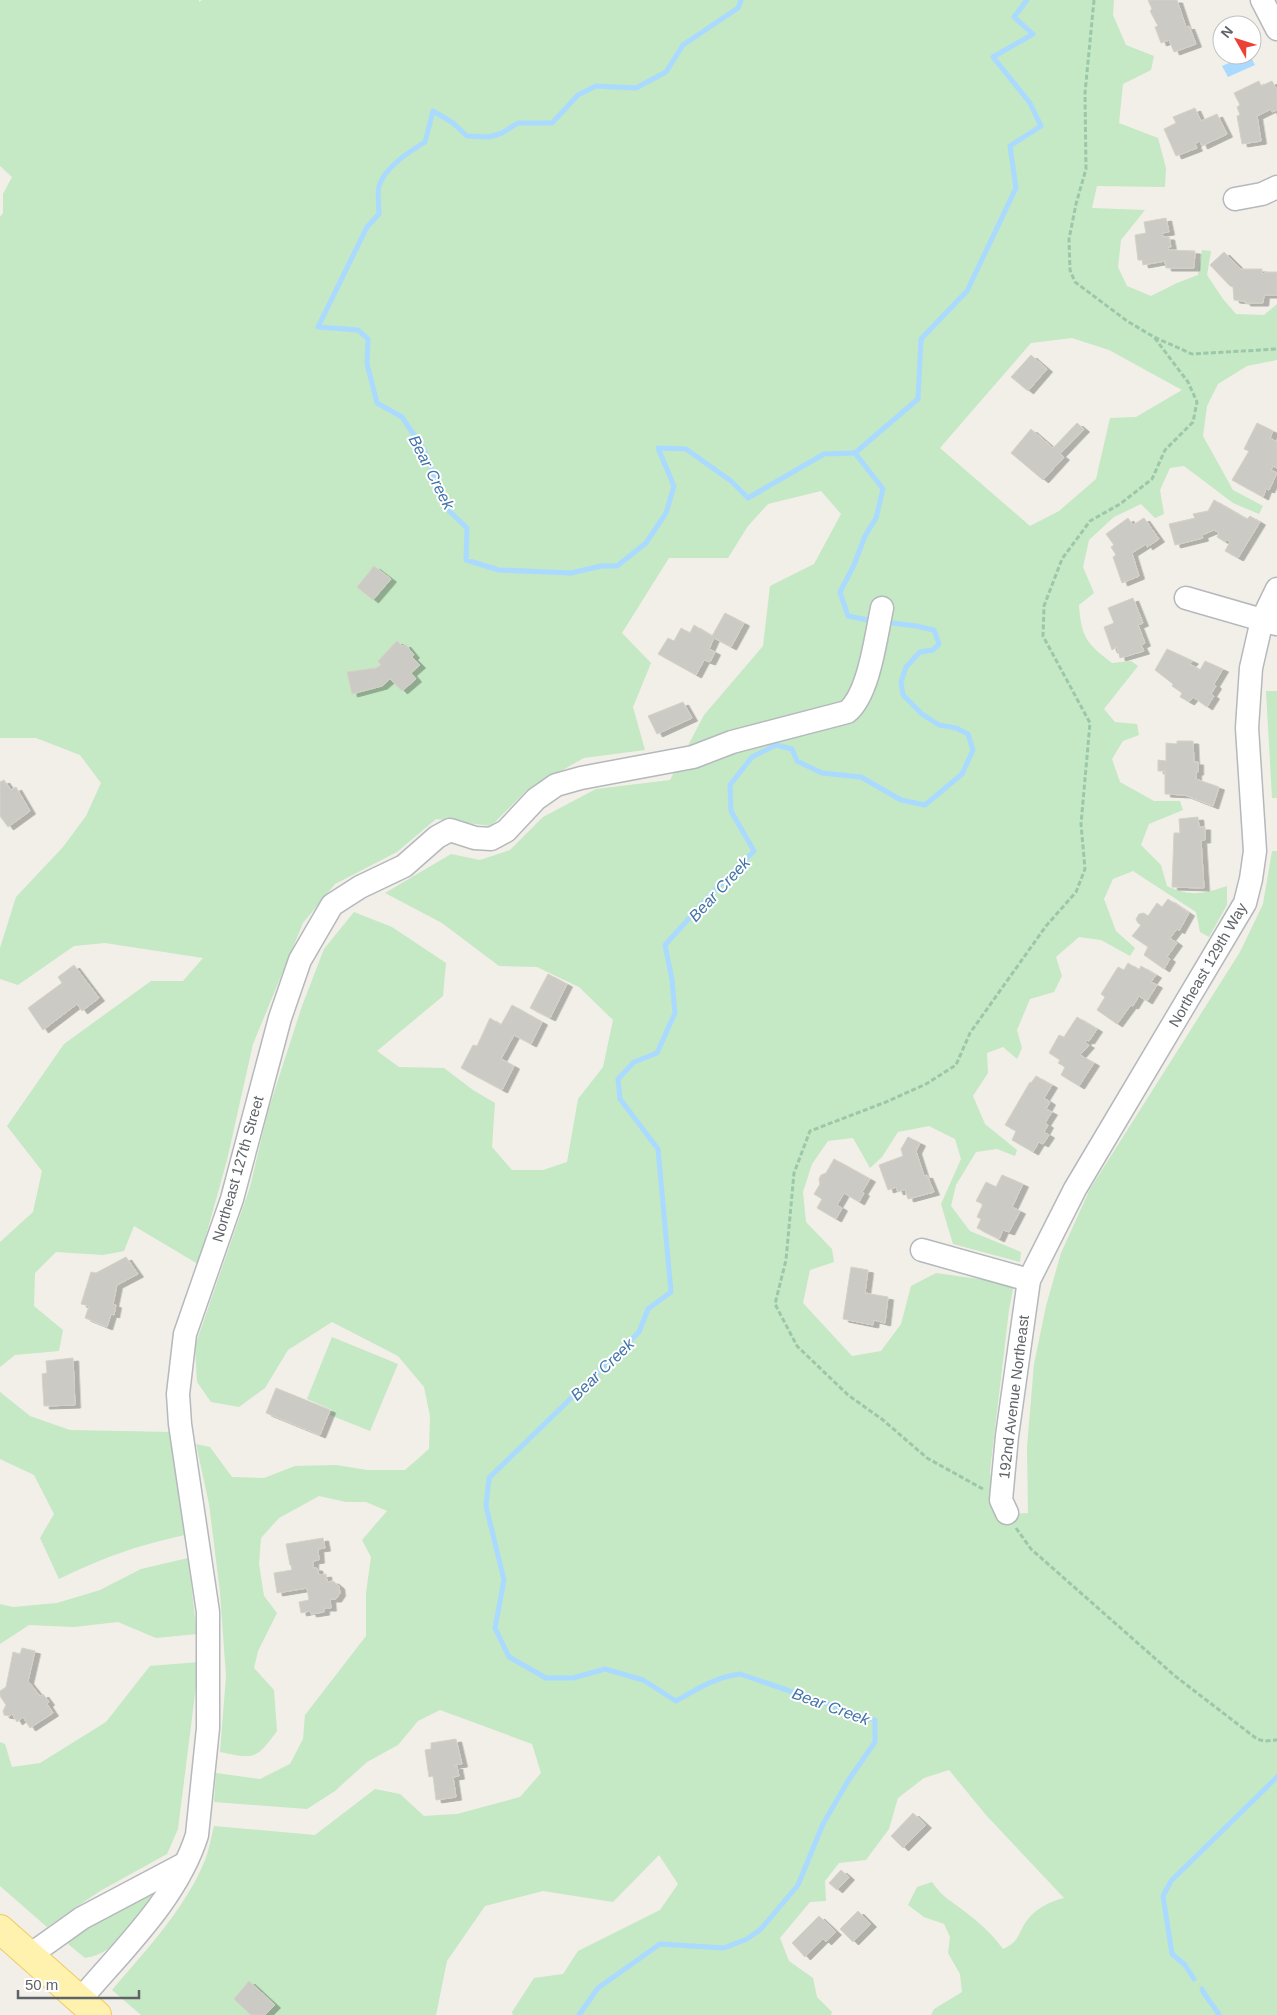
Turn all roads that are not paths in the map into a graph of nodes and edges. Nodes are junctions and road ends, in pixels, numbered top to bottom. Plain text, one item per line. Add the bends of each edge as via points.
1 (1262, 0) edge
2 (1277, 29) edge
3 (1277, 187) edge
4 (1235, 199) dead end
5 (1277, 589) edge
6 (1186, 598) dead end
7 (882, 608) dead end
8 (1269, 622) edge
9 (922, 1250) dead end
10 (1029, 1280) junction
11 (1004, 1506) road end
12 (184, 1864) junction
13 (0, 1929) edge
14 (30, 1955) junction
15 (88, 2007) edge

1 - 2 street
3 - 4 street via 1262,194
5 - 8 street, Northeast 129th Way
6 - 8 street
7 - 12 street, Northeast 127th Street via 860,698 847,712 785,727 693,757 556,785 536,798 506,830 491,839 450,830 437,836 404,866 360,887 332,906 300,960 280,1018 232,1199 185,1334 178,1394 180,1424 208,1612 210,1649 208,1728 200,1812 192,1849
8 - 10 street, Northeast 129th Way via 1251,668 1247,728 1255,851 1245,903 1075,1189
9 - 10 street
10 - 11 street, 192nd Avenue Northeast via 1008,1427
12 - 14 street via 82,1918
12 - 15 street, Northeast 127th Street via 170,1890
13 - 14 main road
14 - 15 main road

